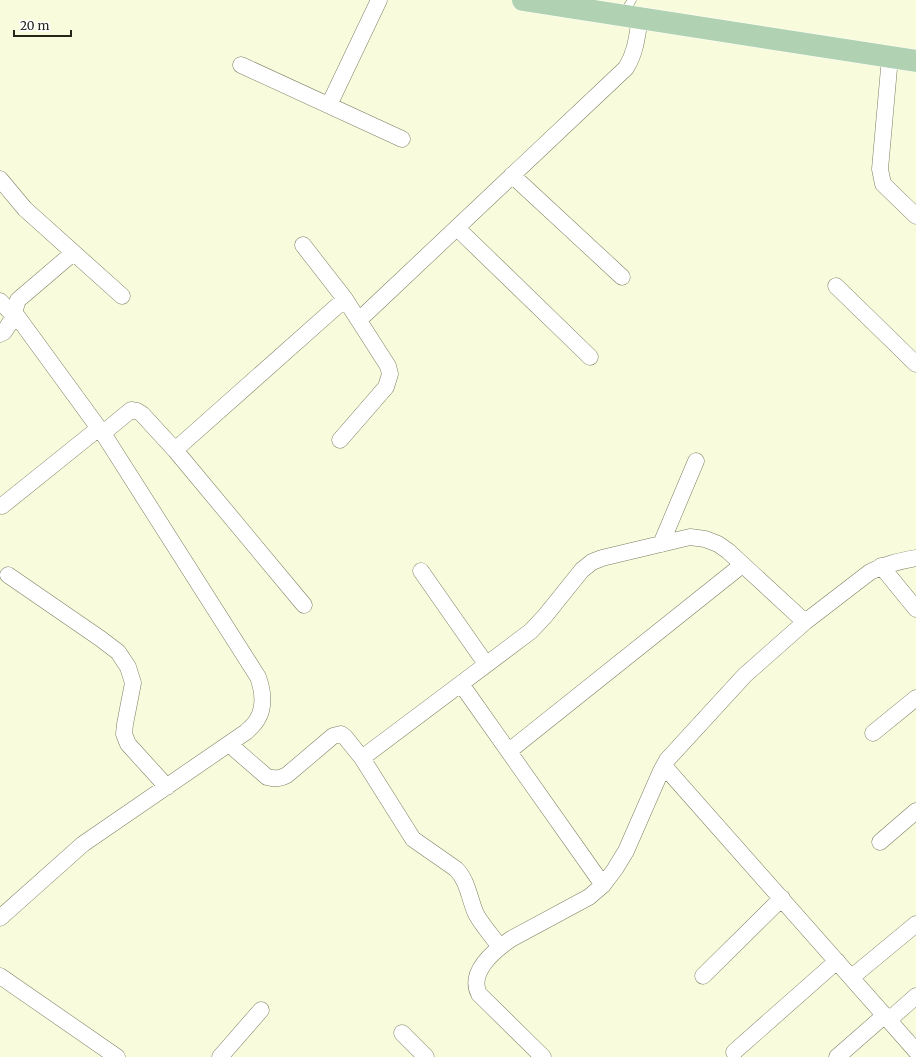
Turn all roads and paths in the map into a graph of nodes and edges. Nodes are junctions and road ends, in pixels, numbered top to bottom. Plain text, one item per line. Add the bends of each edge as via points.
1 (379, 0) edge
2 (524, 0) edge
3 (631, 11) edge
4 (890, 57) junction
5 (915, 60) edge
6 (241, 65) dead end
7 (329, 105) junction
8 (402, 139) dead end
9 (512, 175) junction
10 (0, 179) edge
11 (916, 216) edge
12 (457, 228) junction
13 (303, 246) dead end
14 (73, 253) junction
15 (622, 277) dead end
16 (836, 286) dead end
17 (122, 296) dead end
18 (345, 299) junction
19 (0, 302) edge
20 (13, 313) junction
21 (359, 320) junction
22 (0, 334) edge
23 (590, 357) dead end
24 (916, 364) edge
25 (101, 431) junction
26 (340, 440) dead end
27 (175, 450) junction
28 (696, 461) dead end
29 (2, 506) dead end
30 (661, 544) junction
31 (916, 558) edge
32 (742, 565) junction
33 (881, 566) junction
34 (421, 571) dead end
35 (8, 575) dead end
36 (304, 605) dead end
37 (916, 609) edge
38 (805, 622) junction
39 (486, 664) junction
40 (460, 684) junction
41 (916, 698) edge
42 (873, 733) dead end
43 (229, 744) junction
44 (509, 751) junction
45 (362, 758) junction
46 (664, 766) junction
47 (167, 787) junction
48 (916, 811) edge
49 (880, 842) dead end
50 (603, 885) junction
51 (782, 898) junction
52 (0, 918) edge
53 (916, 924) edge
54 (500, 946) junction
55 (837, 961) junction
56 (0, 976) edge
57 (703, 976) dead end
58 (852, 977) junction
59 (916, 996) edge
60 (261, 1010) dead end
61 (887, 1018) junction
62 (402, 1033) dead end
63 (916, 1051) edge
64 (734, 1052) dead end
65 (117, 1057) edge
66 (220, 1057) edge
67 (426, 1057) edge
68 (543, 1057) edge
69 (837, 1057) edge

1 - 7 street
2 - 3 main road
3 - 4 main road
3 - 9 street via 635,50 626,68
4 - 5 main road
4 - 11 street via 881,178 883,184
6 - 7 street
7 - 8 street
9 - 12 street
9 - 15 street
10 - 14 street via 25,209
12 - 21 street
12 - 23 street
13 - 18 street
14 - 17 street
14 - 20 street via 18,300
16 - 24 street
18 - 21 street
18 - 27 street
19 - 20 street
20 - 22 street via 8,327
20 - 25 street
21 - 26 street via 388,366 389,381
25 - 27 street via 127,412 137,411
25 - 29 street
25 - 43 street via 258,678 263,692 262,707 257,720
27 - 36 street
28 - 30 street
30 - 32 street via 690,537 705,539 718,544
30 - 39 street via 592,562 582,570 531,631
31 - 33 street
32 - 38 street
32 - 44 street
33 - 37 street
33 - 38 street
34 - 39 street
35 - 47 street via 118,652 128,667 132,683 124,734 128,744
38 - 46 street via 739,681
39 - 40 street
40 - 44 street
40 - 45 street
41 - 42 street
43 - 45 street via 267,777 274,779 287,775 333,736 341,734
43 - 47 street
44 - 50 street
45 - 54 street via 413,839 461,874 477,916
46 - 50 street via 626,851
46 - 51 street
47 - 52 street via 83,844
48 - 49 street
50 - 54 street via 589,896
51 - 55 street
51 - 57 street
53 - 58 street
54 - 68 street via 480,969 475,982 476,989
55 - 58 street
55 - 64 street
56 - 65 street
58 - 61 street
59 - 61 street
60 - 66 street
61 - 63 street
61 - 69 street
62 - 67 street

